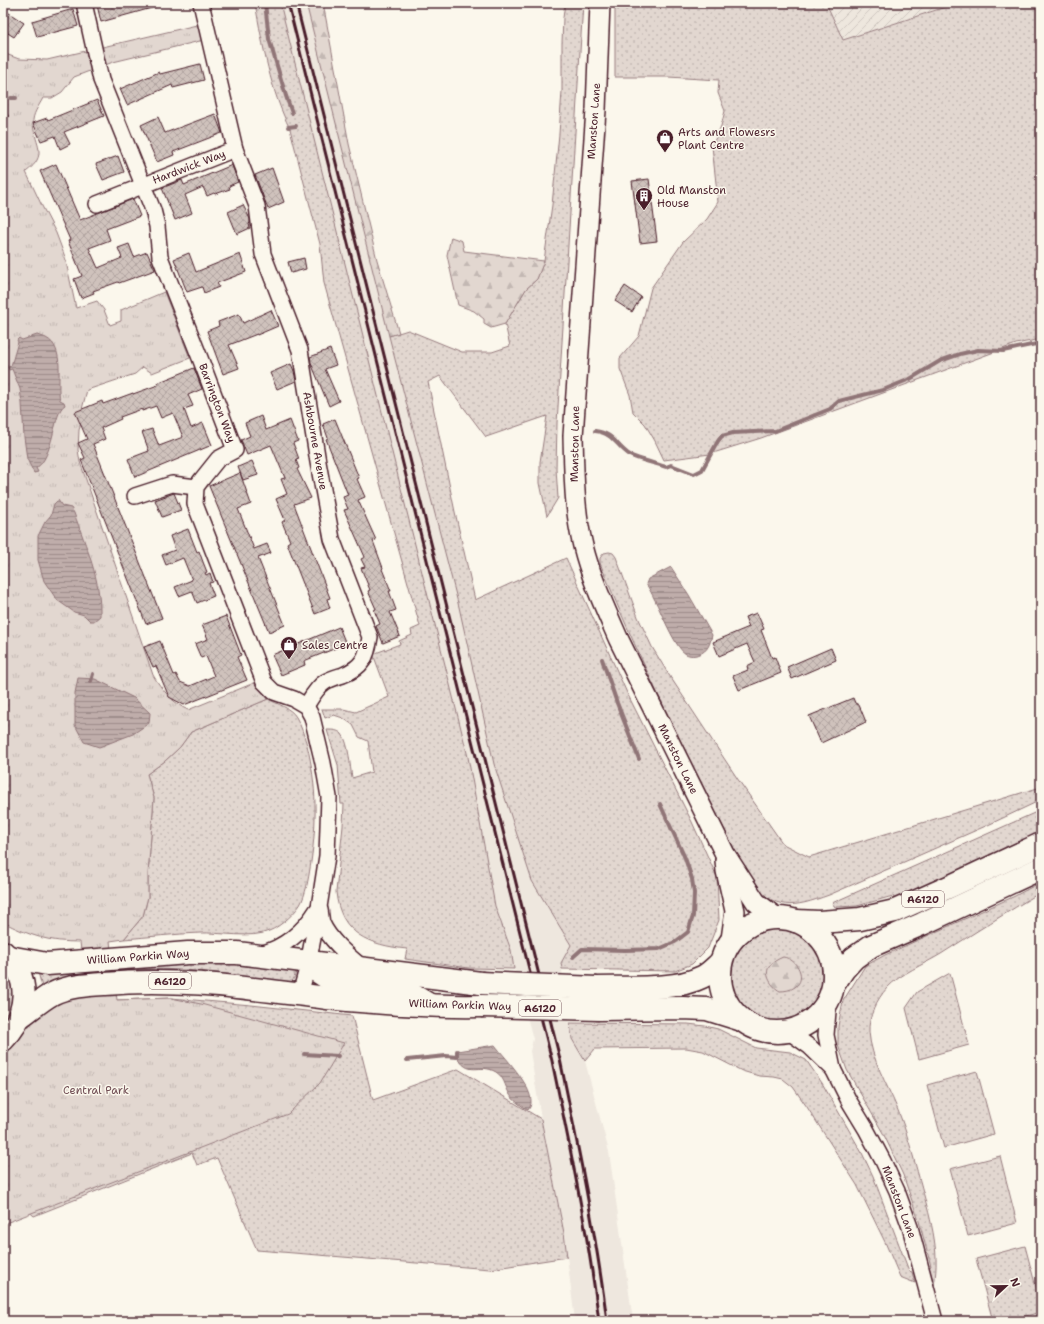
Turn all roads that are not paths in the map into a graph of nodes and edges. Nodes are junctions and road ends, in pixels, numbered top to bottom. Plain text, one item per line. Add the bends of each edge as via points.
1 (84, 3) edge
2 (201, 3) edge
3 (600, 3) edge
4 (235, 149) junction
5 (143, 184) junction
6 (97, 204) dead end
7 (196, 487) junction
8 (135, 496) dead end
9 (306, 706) junction
10 (1041, 844) edge
11 (725, 854) junction
12 (1041, 868) edge
13 (320, 907) junction
14 (786, 919) junction
15 (731, 940) junction
16 (6, 954) edge
17 (257, 955) junction
18 (721, 962) junction
19 (308, 965) junction
20 (363, 968) junction
21 (831, 992) junction
22 (300, 994) junction
23 (437, 1006) junction
24 (20, 1017) junction
25 (739, 1019) junction
26 (789, 1032) junction
27 (3, 1040) edge
28 (833, 1069) junction
29 (935, 1321) edge

1 - 5 street, Barrington Way via 101,80
2 - 4 street, Ashbourne Avenue
3 - 11 street, Manston Lane via 596,110 574,436 574,482 578,518 588,564 602,602
4 - 5 street, Hardwick Way
4 - 9 street, Ashbourne Avenue via 257,206 263,254 300,350 332,539 370,637 368,652 362,663 351,672 326,682 317,689
5 - 6 street, Hardwick Way
5 - 7 street, Barrington Way via 157,226 160,257 234,450 218,459
7 - 8 street via 172,484
7 - 9 street via 195,504 264,682 274,692
9 - 13 street via 312,717 329,796 327,856
10 - 14 highway, A6120 via 895,911 860,919 819,922
11 - 14 street, Manston Lane via 756,902
11 - 15 street, Manston Lane via 735,911
12 - 21 highway, A6120 via 871,946 844,969
13 - 17 street via 298,934 270,952
13 - 19 street
13 - 20 street via 322,922 331,936
14 - 15 highway via 760,920 744,928
14 - 21 highway via 814,932 823,941 833,966
15 - 18 highway
16 - 17 highway, William Parkin Way / A6120 via 47,964 188,953
16 - 24 highway via 18,970 23,986 24,1002
17 - 19 highway, William Parkin Way / A6120
18 - 20 highway, William Parkin Way / A6120, bridge via 701,978 683,984 597,988 480,983
18 - 25 highway via 719,977 722,993
19 - 20 highway, William Parkin Way / A6120
19 - 22 street
19 - 23 street via 324,980 411,990
21 - 26 highway via 815,1018
21 - 28 street, Manston Lane via 826,1035
22 - 23 highway, William Parkin Way / A6120
22 - 24 highway, William Parkin Way / A6120 via 186,982 121,982 79,986 52,994
23 - 25 highway, William Parkin Way / A6120, bridge via 707,1009
24 - 27 highway
25 - 26 highway via 754,1029 771,1033
26 - 28 street, Manston Lane via 810,1047
28 - 29 street, Manston Lane via 897,1190 910,1227

